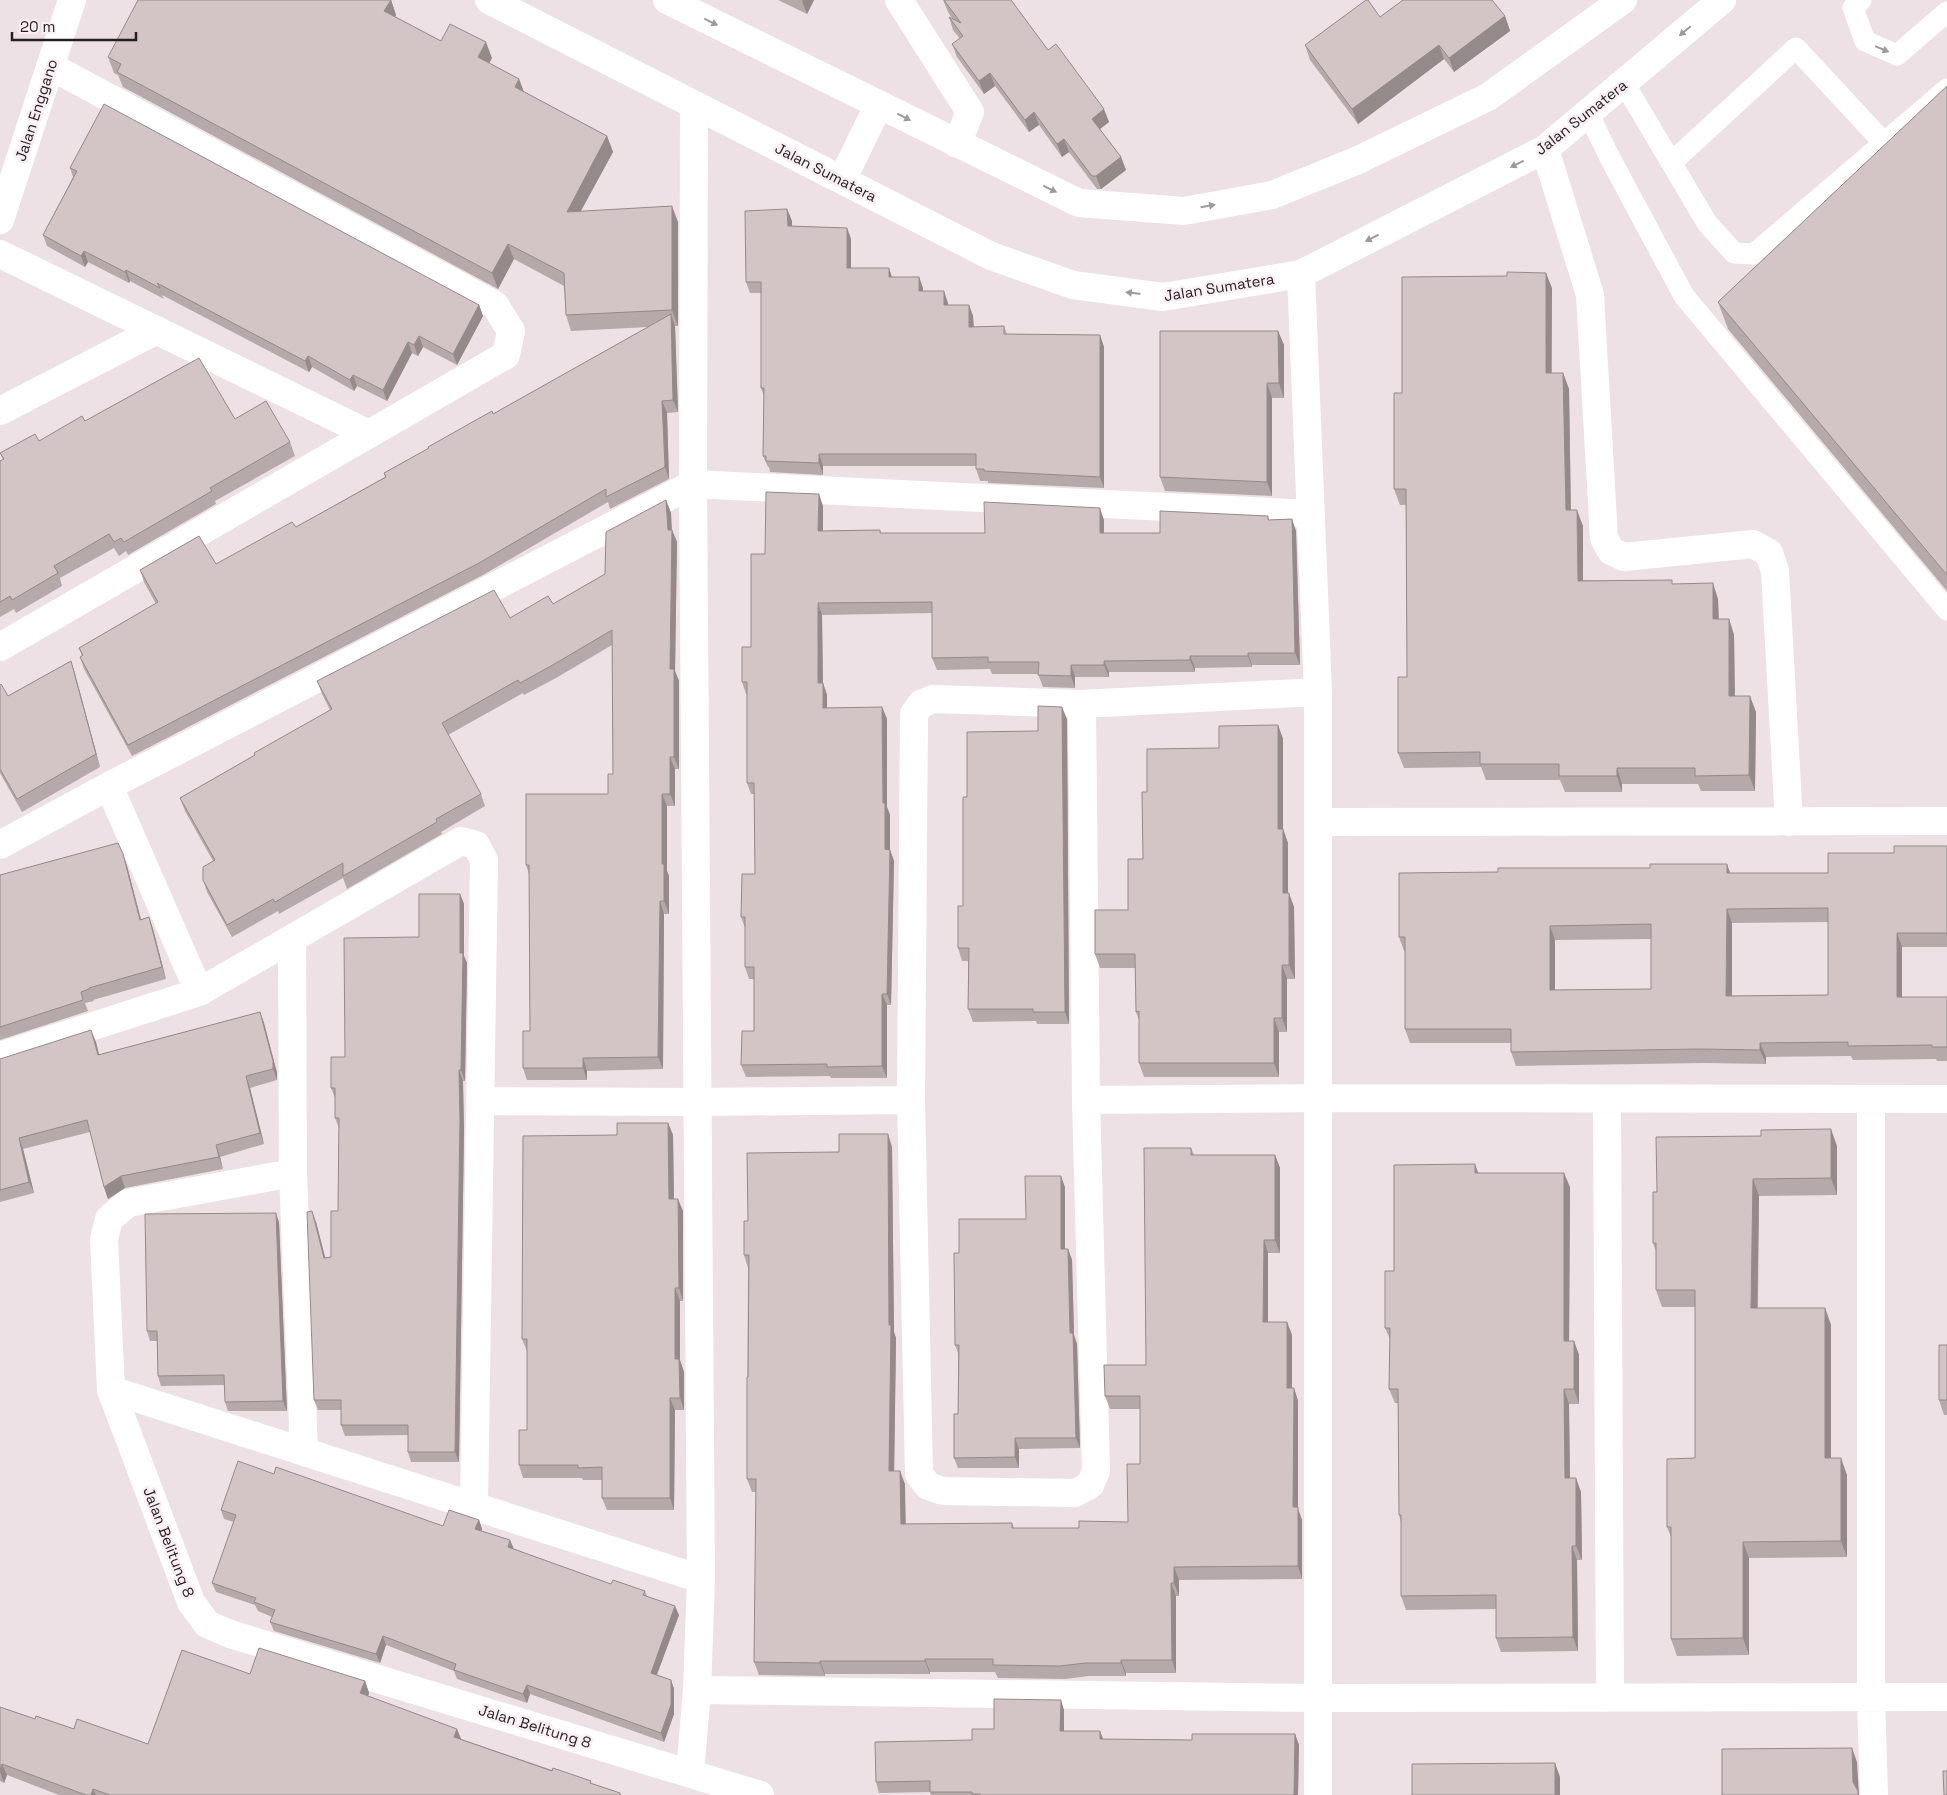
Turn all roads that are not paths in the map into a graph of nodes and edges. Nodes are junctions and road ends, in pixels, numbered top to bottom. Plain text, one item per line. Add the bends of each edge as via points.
1 (72, 0) edge
2 (489, 0) edge
3 (667, 0) edge
4 (898, 0) edge
5 (1722, 0) edge
6 (1861, 0) edge
7 (1611, 4) edge
8 (1947, 12) edge
9 (50, 66) junction
10 (1624, 83) junction
11 (1947, 89) edge
12 (879, 104) junction
13 (694, 105) junction
14 (1588, 113) junction
15 (1884, 142) junction
16 (957, 144) junction
17 (1545, 149) junction
18 (1671, 163) junction
19 (842, 180) junction
20 (0, 220) edge
21 (0, 254) edge
22 (1301, 274) junction
23 (156, 330) junction
24 (0, 411) edge
25 (369, 434) junction
26 (693, 484) junction
27 (1311, 514) junction
28 (1947, 610) edge
29 (0, 647) edge
30 (1318, 692) junction
31 (1082, 704) junction
32 (109, 786) junction
33 (1947, 821) edge
34 (1318, 822) junction
35 (1789, 822) junction
36 (0, 845) edge
37 (292, 939) junction
38 (199, 992) junction
39 (0, 1056) edge
40 (1318, 1098) junction
41 (1606, 1099) junction
42 (1871, 1099) junction
43 (1947, 1099) edge
44 (911, 1100) junction
45 (1086, 1100) junction
46 (480, 1101) junction
47 (697, 1102) junction
48 (293, 1173) junction
49 (111, 1390) junction
50 (304, 1452) junction
51 (474, 1506) junction
52 (700, 1579) junction
53 (697, 1690) junction
54 (1610, 1697) junction
55 (1871, 1697) junction
56 (1947, 1697) edge
57 (1318, 1698) junction
58 (685, 1772) junction
59 (760, 1795) edge
60 (1318, 1795) edge
61 (1874, 1795) edge

1 - 9 street, Jalan Enggano
2 - 13 street, Jalan Sumatera
3 -> 12 street
4 - 16 street via 970,112
5 -> 10 street, Jalan Sumatera
6 -> 8 lane via 1852,8 1865,42 1897,55
16 -> 7 street via 1079,203 1184,210 1272,195 1356,161 1488,97
9 - 20 street, Jalan Enggano
9 - 25 street via 495,305 511,331 506,355
10 - 14 street, Jalan Sumatera
10 - 18 lane
11 - 15 lane
12 -> 16 street
12 - 19 street
13 - 19 street, Jalan Sumatera
13 - 26 street
14 - 17 street, Jalan Sumatera
14 - 28 lane via 1684,296
15 - 18 lane via 1796,48
15 - 18 lane via 1754,254 1734,253 1707,223
17 -> 22 street, Jalan Sumatera
17 - 35 street via 1590,295 1604,538 1611,552 1624,557 1754,544 1769,553 1775,571
22 -> 19 street, Jalan Sumatera via 1163,297 1073,285 991,256
21 - 23 street
22 - 27 street
23 - 24 street
23 - 25 street
25 - 29 street
26 - 27 street
26 - 32 street
26 - 47 street
27 - 30 street
30 - 31 street
30 - 34 street
31 - 44 street via 933,699 921,704 914,714
31 - 45 street
32 - 36 street
32 - 38 street
33 - 35 street
34 - 35 street
34 - 40 street
37 - 38 street
37 - 46 street via 461,840 476,845 484,860
37 - 48 street
38 - 39 street
40 - 41 street
40 - 45 street
40 - 57 street
41 - 42 street
41 - 54 street
42 - 43 street
42 - 55 street
44 - 45 street via 919,1474 928,1486 943,1491 1075,1492 1090,1485 1096,1471
44 - 47 street
46 - 47 street
46 - 51 street
47 - 52 street
48 - 49 street, Jalan Belitung 8 via 128,1203 109,1219 104,1239
48 - 50 street
49 - 50 street
49 - 58 street, Jalan Belitung 8 via 191,1602 207,1624 240,1637
50 - 51 street
51 - 52 street
52 - 53 street
53 - 57 street
53 - 58 street
54 - 55 street
54 - 57 street
55 - 56 street
55 - 61 street
57 - 60 street
58 - 59 street, Jalan Belitung 8

